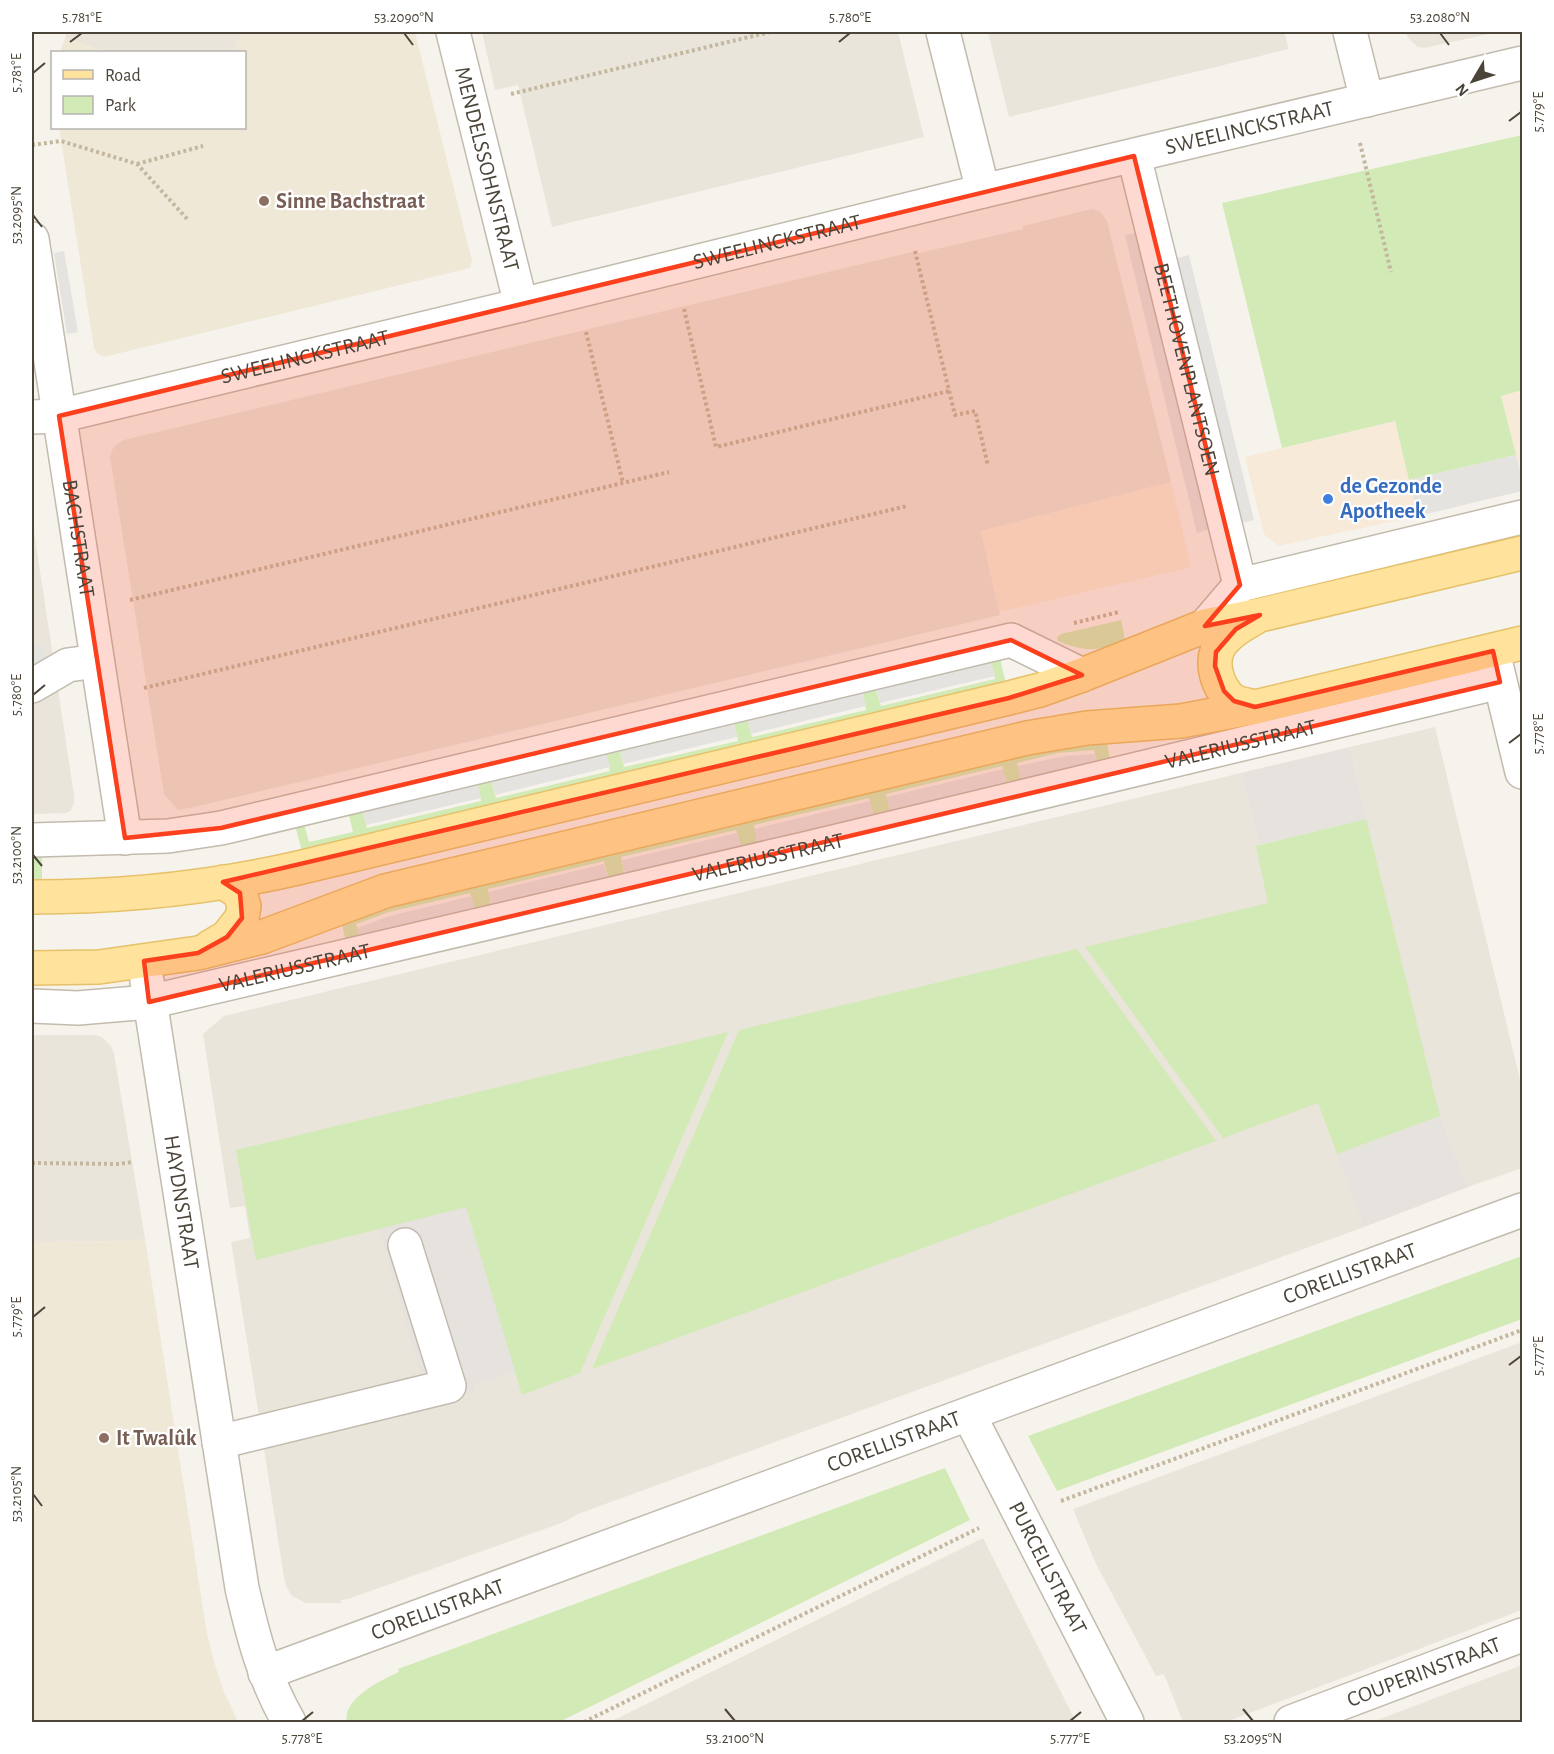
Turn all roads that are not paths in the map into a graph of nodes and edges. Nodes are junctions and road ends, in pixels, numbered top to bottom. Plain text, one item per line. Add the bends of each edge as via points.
1 (453, 32) edge
2 (943, 32) edge
3 (1350, 32) edge
4 (1522, 63) edge
5 (1359, 102) junction
6 (1134, 156) junction
7 (982, 191) junction
8 (32, 239) edge
9 (521, 305) junction
10 (45, 417) edge
11 (1522, 517) edge
12 (1522, 553) edge
13 (1240, 585) junction
14 (1260, 615) junction
15 (1205, 626) junction
16 (1508, 647) edge
17 (97, 661) junction
18 (1082, 675) junction
19 (1500, 682) junction
20 (32, 686) edge
21 (1255, 707) junction
22 (1522, 772) edge
23 (125, 838) junction
24 (32, 840) edge
25 (223, 882) junction
26 (32, 897) edge
27 (198, 953) junction
28 (144, 961) junction
29 (32, 968) edge
30 (149, 1002) junction
31 (32, 1006) edge
32 (1522, 1210) edge
33 (405, 1245) dead end
34 (969, 1415) junction
35 (219, 1442) junction
36 (1522, 1635) edge
37 (264, 1673) junction
38 (289, 1722) edge
39 (1127, 1722) edge
40 (1292, 1722) edge

1 - 9 street, MENDELSSOHNSTRAAT
2 - 7 street
3 - 5 street
4 - 5 street, SWEELINCKSTRAAT
5 - 6 street, SWEELINCKSTRAAT
6 - 7 street, SWEELINCKSTRAAT
6 - 13 street, BEETHOVENPLANTSOEN
7 - 9 street, SWEELINCKSTRAAT
8 - 10 street, BACHSTRAAT
9 - 10 street, SWEELINCKSTRAAT
10 - 17 street, BACHSTRAAT
11 - 13 street
12 - 14 main road, VALERIUSSTRAAT
13 - 15 street, VALERIUSSTRAAT
14 - 15 main road, VALERIUSSTRAAT
14 - 21 main road, VALERIUSSTRAAT via 1223,640 1215,659 1224,690 1234,701
15 - 18 main road, VALERIUSSTRAAT
16 - 19 street
16 - 21 main road, VALERIUSSTRAAT
17 - 20 street via 68,665
17 - 23 street, BACHSTRAAT
18 - 23 street via 1011,640 221,828
18 - 25 main road, VALERIUSSTRAAT via 997,701 298,868
19 - 22 street
19 - 30 street, VALERIUSSTRAAT
21 - 27 main road, VALERIUSSTRAAT via 1181,721 1086,728 1016,741 385,891 282,930
23 - 24 street
25 - 26 main road, VALERIUSSTRAAT via 166,891
25 - 27 main road, VALERIUSSTRAAT via 240,893 242,918 227,937
27 - 28 main road, VALERIUSSTRAAT
28 - 29 main road, VALERIUSSTRAAT via 99,967
28 - 30 street, HAYDNSTRAAT
30 - 31 street, VALERIUSSTRAAT via 78,1008
30 - 35 street, HAYDNSTRAAT
32 - 34 street, CORELLISTRAAT
33 - 35 street via 449,1386
34 - 37 street, CORELLISTRAAT
34 - 39 street, PURCELLSTRAAT
35 - 37 street, HAYDNSTRAAT via 242,1588
36 - 40 street, COUPERINSTRAAT
37 - 38 street, HAYDNSTRAAT

